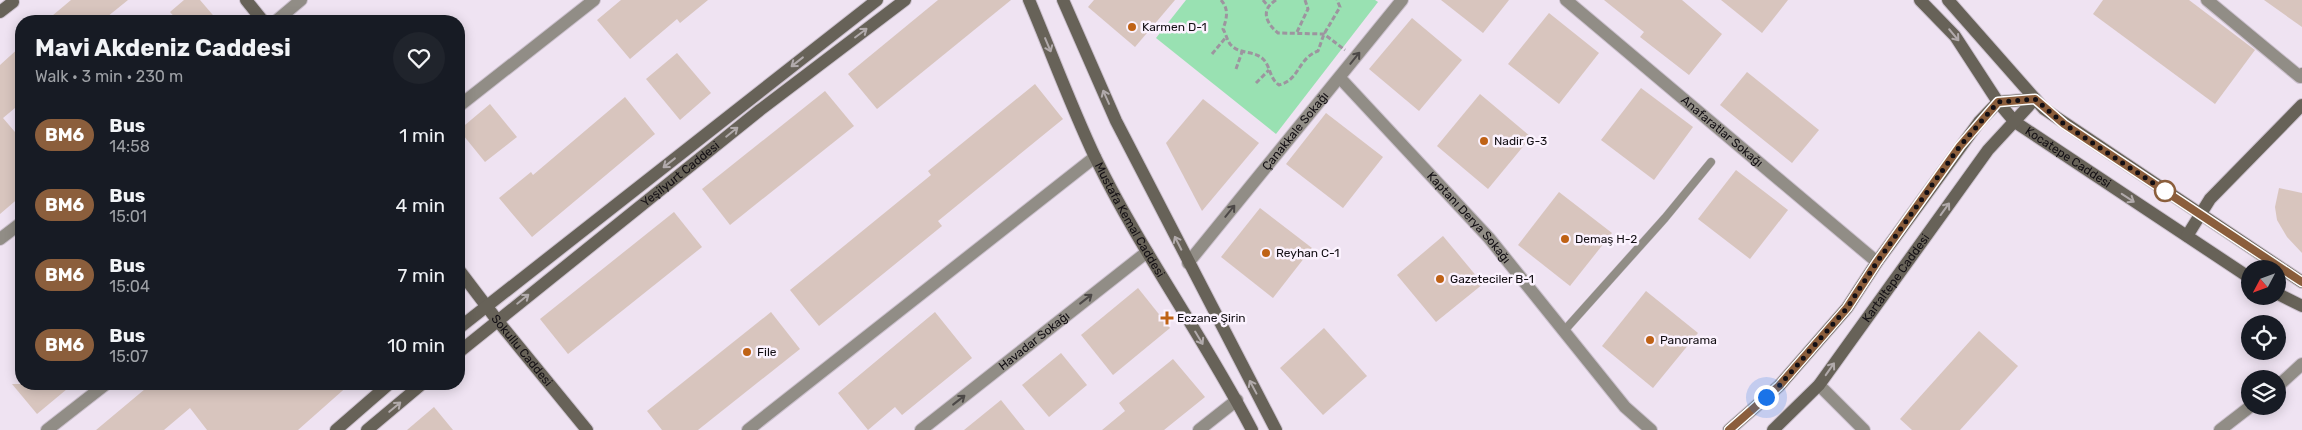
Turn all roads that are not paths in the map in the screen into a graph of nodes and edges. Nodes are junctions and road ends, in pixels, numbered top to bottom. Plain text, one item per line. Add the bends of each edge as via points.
1 (246, 0) edge
2 (301, 0) edge
3 (594, 0) edge
4 (877, 0) edge
5 (905, 0) edge
6 (1029, 0) edge
7 (1063, 0) edge
8 (1402, 0) edge
9 (1566, 0) edge
10 (1920, 0) edge
11 (1948, 0) edge
12 (2207, 0) edge
13 (14, 1) edge
14 (0, 12) edge
15 (258, 15) edge
16 (283, 15) edge
17 (2302, 74) edge
18 (1340, 78) junction
19 (2035, 99) junction
20 (465, 101) edge
21 (1998, 102) junction
22 (2302, 105) edge
23 (2016, 122) junction
24 (1095, 157) junction
25 (1711, 162) dead end
26 (2200, 214) junction
27 (15, 228) edge
28 (2187, 236) junction
29 (0, 239) edge
30 (1147, 252) junction
31 (1188, 262) junction
32 (1877, 262) junction
33 (2241, 272) edge
34 (465, 278) edge
35 (2302, 282) edge
36 (2286, 298) edge
37 (486, 306) junction
38 (2302, 306) edge
39 (497, 320) junction
40 (465, 323) edge
41 (1563, 332) junction
42 (465, 347) edge
43 (2302, 364) edge
44 (2286, 379) edge
45 (1819, 385) junction
46 (98, 390) edge
47 (382, 390) edge
48 (415, 390) edge
49 (1237, 400) junction
50 (2241, 414) edge
51 (47, 430) edge
52 (336, 430) edge
53 (367, 430) edge
54 (588, 430) edge
55 (748, 430) edge
56 (920, 430) edge
57 (1200, 430) edge
58 (1252, 430) edge
59 (1276, 430) edge
60 (1651, 430) edge
61 (1729, 430) edge
62 (1773, 430) edge
63 (1864, 430) edge
64 (2220, 430) edge

1 - 15 main road
2 - 16 street
3 - 20 street
4 -> 37 main road, Yeşilyurt Caddesi
39 -> 5 main road, Yeşilyurt Caddesi via 760,110
6 -> 24 main road, Mustafa Kemal Caddesi
31 -> 7 main road via 1116,121
18 -> 8 street, Çanakkale Sokağı
9 - 32 street, Anafaratlar Sokağı
10 -> 21 main road, Kocatepe Caddesi via 1955,36
11 - 19 main road, Kocatepe Caddesi
12 - 17 street via 2300,77
13 - 14 main road
31 -> 18 street, Çanakkale Sokağı
18 - 41 street, Kaptanı Derya Sokağı via 1489,238
19 - 21 main road
19 - 23 main road, Kartaltepe Caddesi
19 - 26 main road, Kocatepe Caddesi via 2064,124
21 - 23 main road, Kocatepe Caddesi
21 - 32 main road, Kartaltepe Caddesi via 1960,146
22 - 26 main road via 2210,199
23 -> 28 main road, Kocatepe Caddesi
45 -> 23 main road, Kartaltepe Caddesi via 1988,150
24 - 30 main road, Mustafa Kemal Caddesi
24 - 55 street
25 - 41 lane
26 - 28 main road
26 - 35 main road, Kocatepe Caddesi
27 - 29 street
28 - 33 main road, Kocatepe Caddesi
30 -> 49 main road, Mustafa Kemal Caddesi
56 -> 30 street, Havadar Sokağı
59 -> 31 main road
32 - 61 main road, Kartaltepe Caddesi via 1847,308 1779,386
34 - 37 main road, Sokullu Caddesi
36 - 38 main road
37 - 39 main road, Sokullu Caddesi
37 - 40 main road, Yeşilyurt Caddesi
39 - 42 main road, Yeşilyurt Caddesi
39 - 54 main road, Sokullu Caddesi
41 - 60 street, Kaptanı Derya Sokağı via 1625,407
43 - 44 street
45 - 62 main road, Kartaltepe Caddesi
45 - 63 street
46 - 51 street
47 - 52 main road
53 -> 48 main road
49 - 57 street
49 - 58 main road, Mustafa Kemal Caddesi
50 - 64 street

